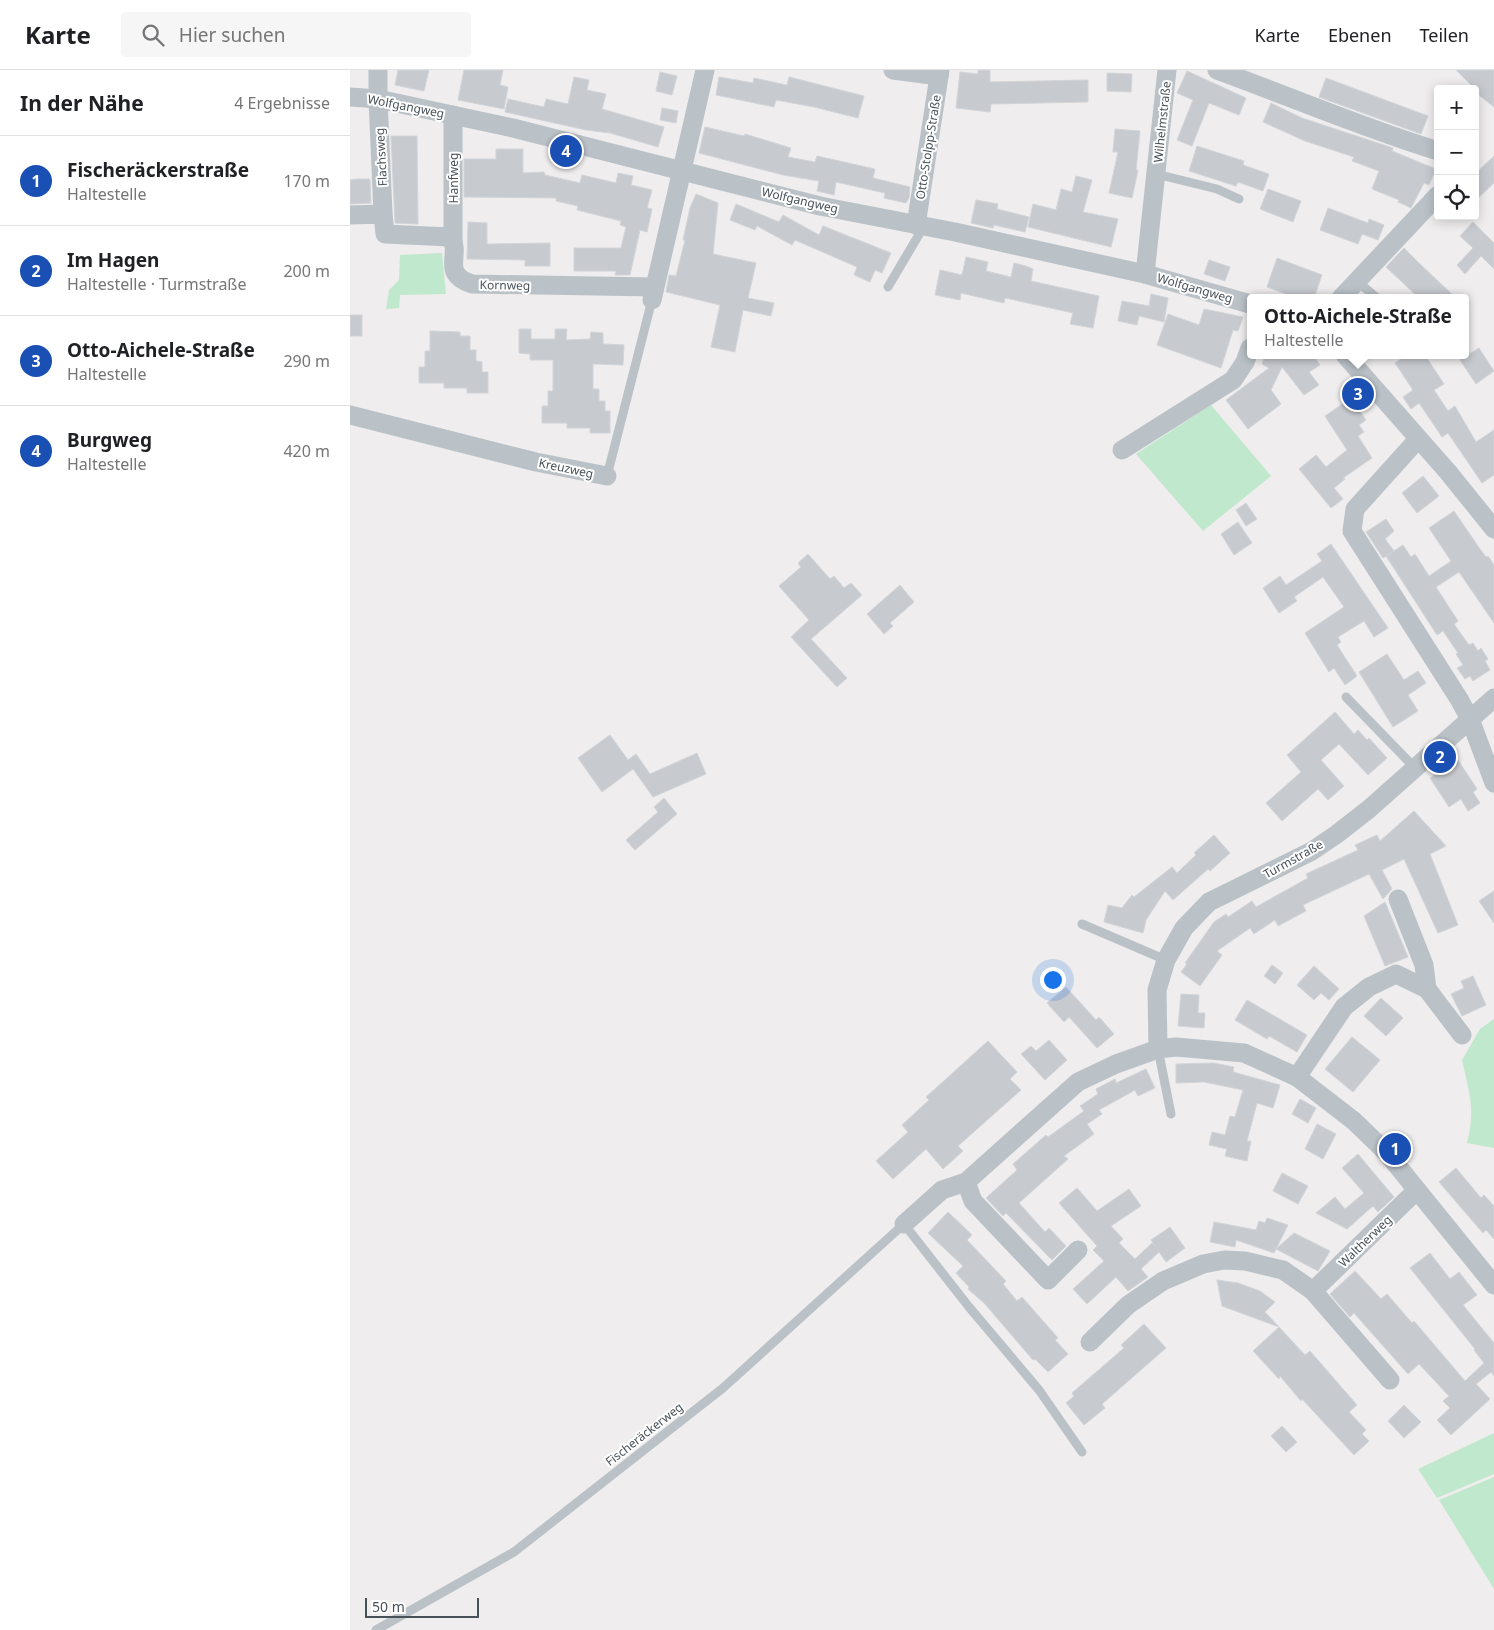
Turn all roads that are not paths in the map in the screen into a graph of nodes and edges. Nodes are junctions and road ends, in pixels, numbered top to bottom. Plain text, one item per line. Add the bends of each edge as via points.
1 (378, 70) edge
2 (705, 70) edge
3 (893, 70) edge
4 (1167, 70) edge
5 (1217, 70) edge
6 (940, 73) edge
7 (350, 97) edge
8 (378, 99) junction
9 (452, 115) junction
10 (1434, 150) edge
11 (682, 171) junction
12 (1156, 174) junction
13 (1434, 198) edge
14 (1239, 199) dead end
15 (384, 214) junction
16 (350, 215) edge
17 (920, 225) junction
18 (453, 241) junction
19 (1145, 274) junction
20 (1358, 282) junction
21 (888, 287) dead end
22 (653, 294) junction
23 (1345, 294) edge
24 (1372, 294) edge
25 (1247, 303) edge
26 (1247, 356) edge
27 (1348, 359) edge
28 (350, 416) edge
29 (1418, 439) junction
30 (1122, 450) dead end
31 (607, 476) joint
32 (1494, 529) edge
33 (1346, 697) dead end
34 (1494, 698) edge
35 (1470, 719) junction
36 (1414, 767) junction
37 (1494, 783) edge
38 (1398, 899) dead end
39 (1082, 924) dead end
40 (1166, 960) junction
41 (1427, 989) junction
42 (1462, 1035) dead end
43 (1158, 1049) junction
44 (1297, 1077) junction
45 (1171, 1114) dead end
46 (966, 1182) junction
47 (1417, 1190) junction
48 (904, 1224) junction
49 (1078, 1250) dead end
50 (1494, 1285) edge
51 (1313, 1292) junction
52 (1090, 1342) dead end
53 (1390, 1380) dead end
54 (1082, 1452) dead end
55 (376, 1630) edge

1 - 8 street, Flachsweg
2 - 11 street
3 - 6 street
4 - 12 street, Wilhelmstraße
5 - 10 street via 1388,136
6 - 17 street, Otto-Stolpp-Straße
7 - 8 street, Wolfgangweg
8 - 9 street, Wolfgangweg
8 - 15 street, Flachsweg
9 - 11 street, Wolfgangweg
9 - 18 street, Hanfweg
11 - 17 street, Wolfgangweg via 820,206
11 - 22 street
12 - 14 lane, Wilhelmstraße via 1217,189
12 - 19 street, Wilhelmstraße
13 - 20 street
15 - 16 street
15 - 18 street via 385,234 450,237
17 - 19 street, Wolfgangweg
17 - 21 lane
18 - 22 street, Kornweg via 453,269 460,280 472,284
19 - 25 street, Wolfgangweg
20 - 23 street
20 - 24 lane
22 - 31 lane, Kreuzweg
26 - 30 street via 1233,380
27 - 29 street
28 - 31 street, Kreuzweg via 536,462
29 - 32 street
29 - 35 street via 1355,509 1352,531
33 - 36 lane
34 - 35 street, Turmstraße
35 - 36 street, Turmstraße
35 - 37 street
36 - 40 street, Turmstraße via 1369,809 1312,850 1209,902 1184,928
38 - 41 street via 1424,965
39 - 40 lane
40 - 43 street, Turmstraße via 1157,990
41 - 42 street
41 - 44 street via 1396,974 1369,988 1344,1007
43 - 44 street via 1176,1047 1244,1053
43 - 45 lane
43 - 46 street via 1078,1082
44 - 47 street via 1354,1121 1387,1153
46 - 48 street via 942,1190
46 - 49 street via 973,1201 1048,1280
47 - 50 street
47 - 51 street, Waltherweg
48 - 54 lane via 1039,1390
48 - 55 lane, Fischeräckerweg via 723,1388 514,1552
51 - 52 street via 1283,1270 1245,1261 1203,1264 1182,1271 1146,1291
51 - 53 street

